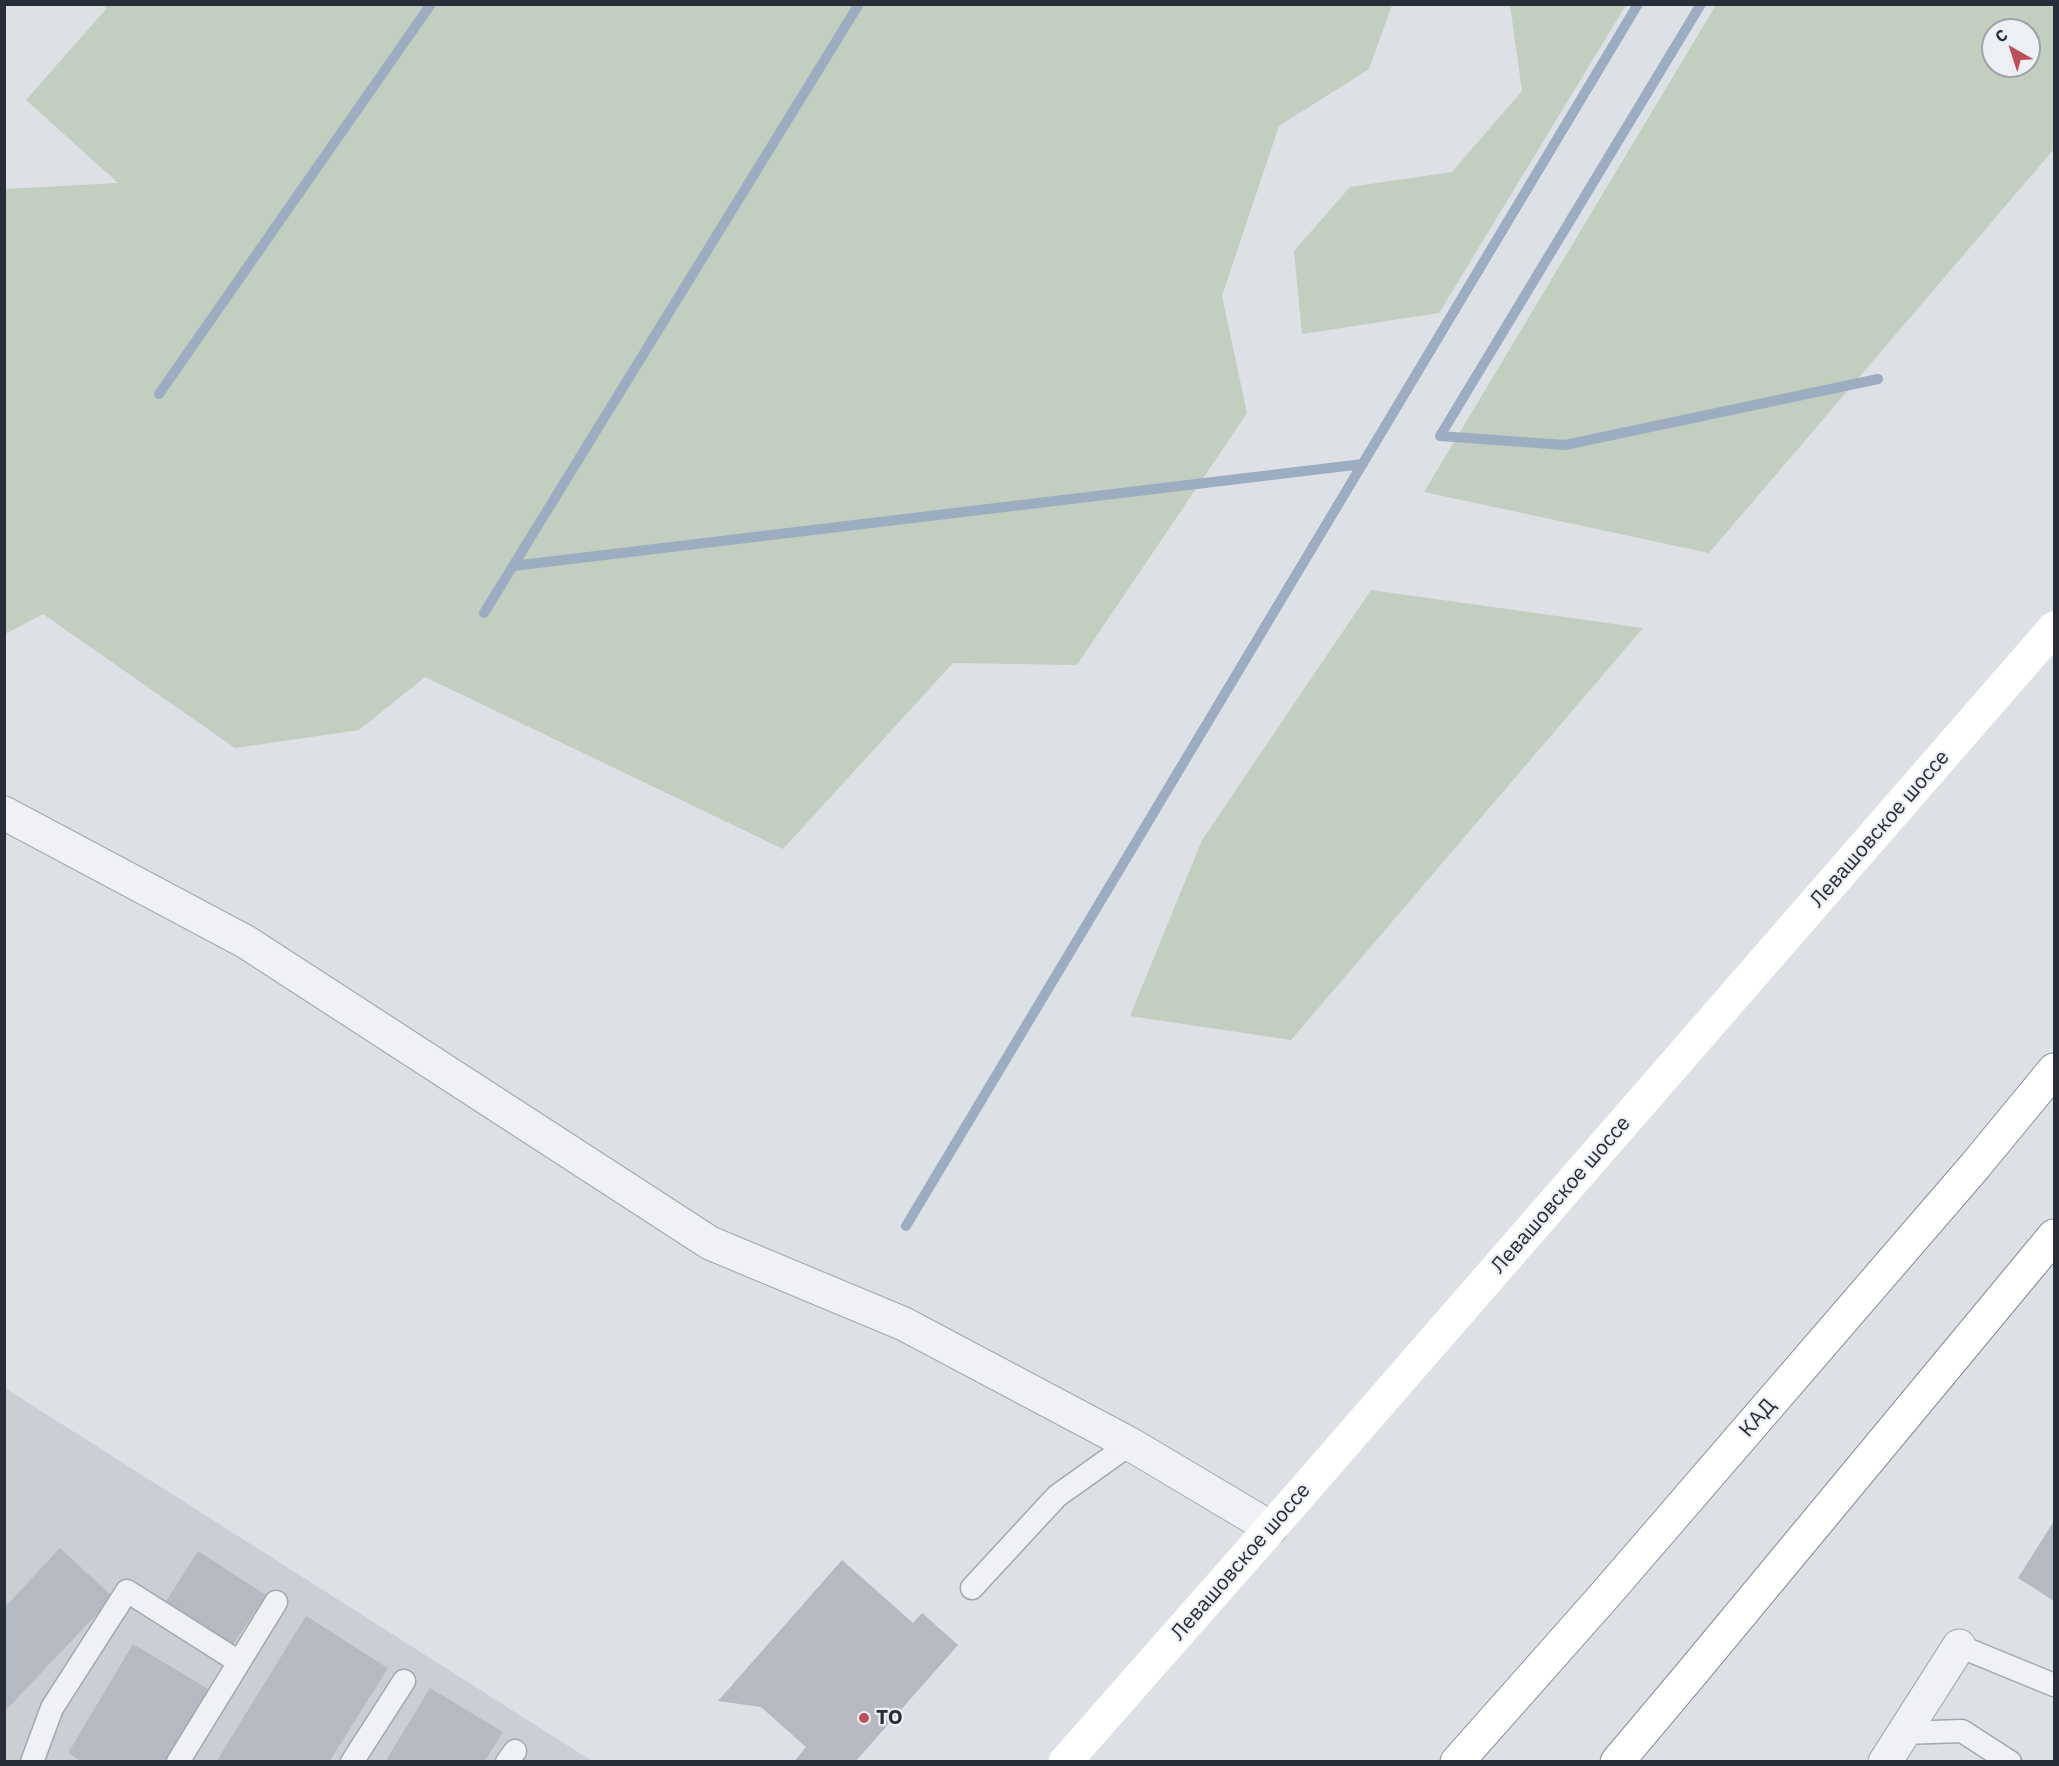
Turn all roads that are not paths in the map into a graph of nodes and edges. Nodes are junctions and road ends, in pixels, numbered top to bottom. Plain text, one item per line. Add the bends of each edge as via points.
1 (2055, 627) edge
2 (4, 813) edge
3 (2055, 1070) edge
4 (2055, 1236) edge
5 (1130, 1444) junction
6 (1271, 1528) junction
7 (972, 1588) dead end
8 (276, 1602) dead end
9 (1959, 1646) joint
10 (239, 1662) junction
11 (404, 1681) dead end
12 (2055, 1685) edge
13 (1903, 1733) junction
14 (32, 1761) edge
15 (178, 1761) edge
16 (352, 1761) edge
17 (1065, 1761) edge
18 (1457, 1761) edge
19 (1617, 1761) edge
20 (1885, 1761) edge
21 (2010, 1761) edge

1 - 6 main road, Левашовское шоссе
2 - 5 street via 246,942 710,1243 904,1324
3 - 18 main road, КАД
4 - 19 main road
5 - 6 street
5 - 7 lane via 1057,1496
6 - 17 main road, Левашовское шоссе
8 - 10 lane
9 - 12 lane
9 - 13 street
10 - 14 lane via 128,1591 52,1708
10 - 15 lane
11 - 16 lane
13 - 20 street
13 - 21 lane via 1962,1731

